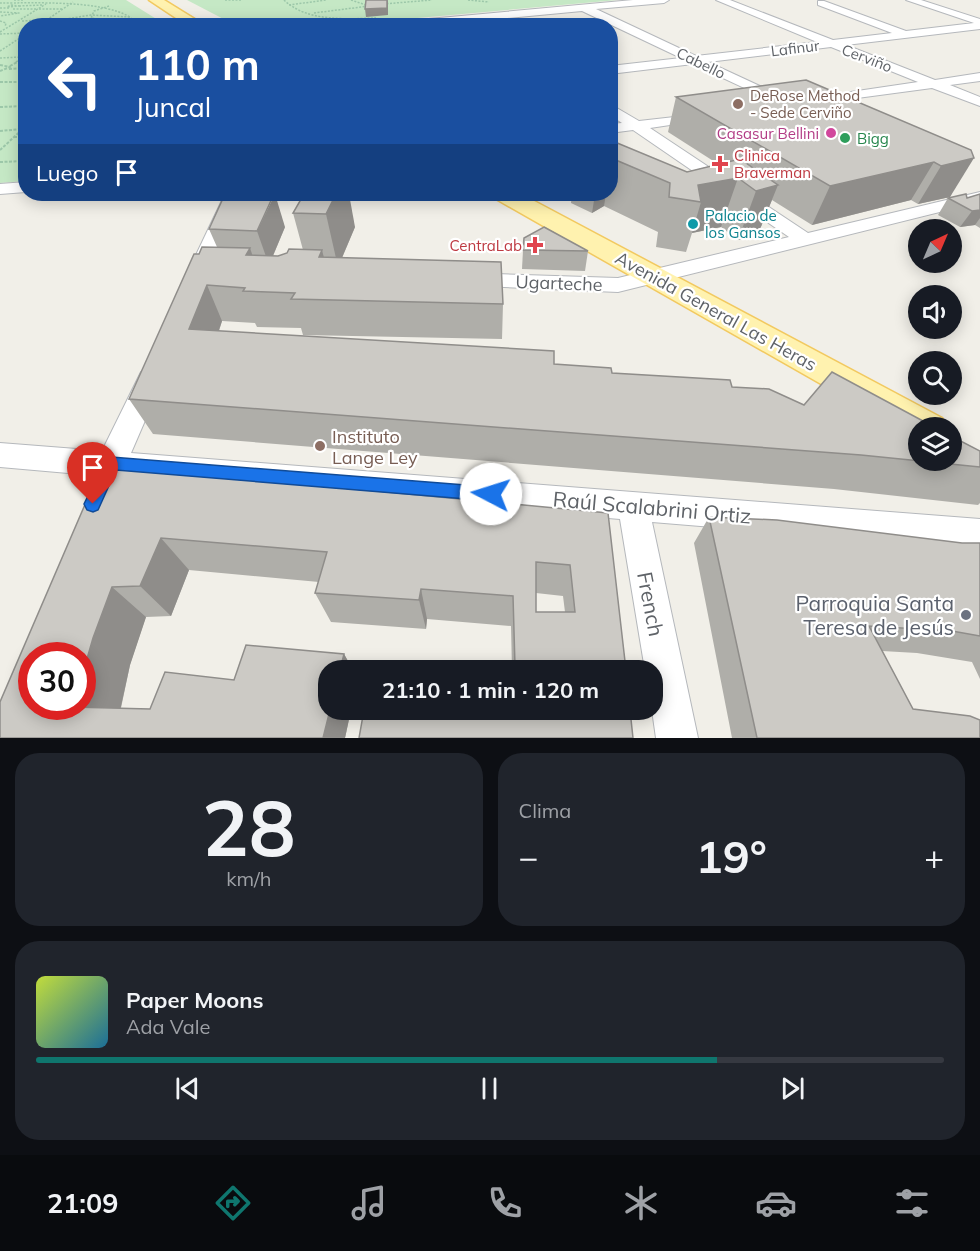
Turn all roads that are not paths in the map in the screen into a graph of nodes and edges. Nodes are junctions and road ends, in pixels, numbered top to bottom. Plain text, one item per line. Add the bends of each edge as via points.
1 (155, 0) edge
2 (664, 0) edge
3 (911, 0) edge
4 (732, 1) edge
5 (821, 3) dead end
6 (585, 8) junction
7 (186, 18) edge
8 (471, 18) edge
9 (606, 18) edge
10 (980, 21) edge
11 (618, 24) edge
12 (980, 26) edge
13 (907, 35) junction
14 (848, 42) junction
15 (831, 44) junction
16 (694, 60) junction
17 (618, 69) edge
18 (980, 77) edge
19 (954, 81) junction
20 (935, 84) junction
21 (980, 91) edge
22 (980, 102) edge
23 (788, 105) junction
24 (765, 108) edge
25 (618, 113) edge
26 (718, 114) edge
27 (809, 115) edge
28 (638, 126) junction
29 (618, 128) edge
30 (958, 185) edge
31 (18, 188) edge
32 (2, 191) edge
33 (980, 196) edge
34 (232, 201) edge
35 (517, 201) edge
36 (806, 240) junction
37 (654, 277) junction
38 (450, 280) edge
39 (184, 304) edge
40 (160, 357) edge
41 (910, 417) edge
42 (0, 455) edge
43 (111, 463) junction
44 (633, 505) junction
45 (92, 506) edge
46 (980, 534) edge
47 (677, 738) edge

1 - 7 main road
2 - 6 street
3 - 10 street
4 - 14 street, Cerviño
4 - 15 street, Cerviño
5 - 13 street
6 - 8 street
6 - 9 street, Cabello
11 - 16 street, Cabello
12 - 13 street, Lafinur
13 - 14 street, Lafinur
14 - 15 street, Lafinur
14 - 19 street, Cerviño
15 - 16 street, Lafinur
15 - 20 street, Cerviño
16 - 17 street, Lafinur
16 - 23 street, Cabello
18 - 19 street
19 - 20 street
19 - 21 street, Cerviño
20 - 22 street, Cerviño
20 - 23 street
23 - 24 street
23 - 27 street, Cabello
25 - 28 street
26 - 28 street
28 - 29 street
28 - 36 street
30 - 33 street
31 - 32 street
33 - 36 street, Ugarteche
34 - 39 street via 211,272
35 - 37 main road, Avenida General Las Heras
36 - 37 street, Ugarteche
37 - 38 street, Ugarteche via 618,285
37 - 41 main road, Avenida General Las Heras
40 - 43 street
42 - 43 street, Raúl Scalabrini Ortiz
43 - 44 street, Raúl Scalabrini Ortiz
43 - 45 street
44 - 46 street, Raúl Scalabrini Ortiz
44 - 47 street, French

